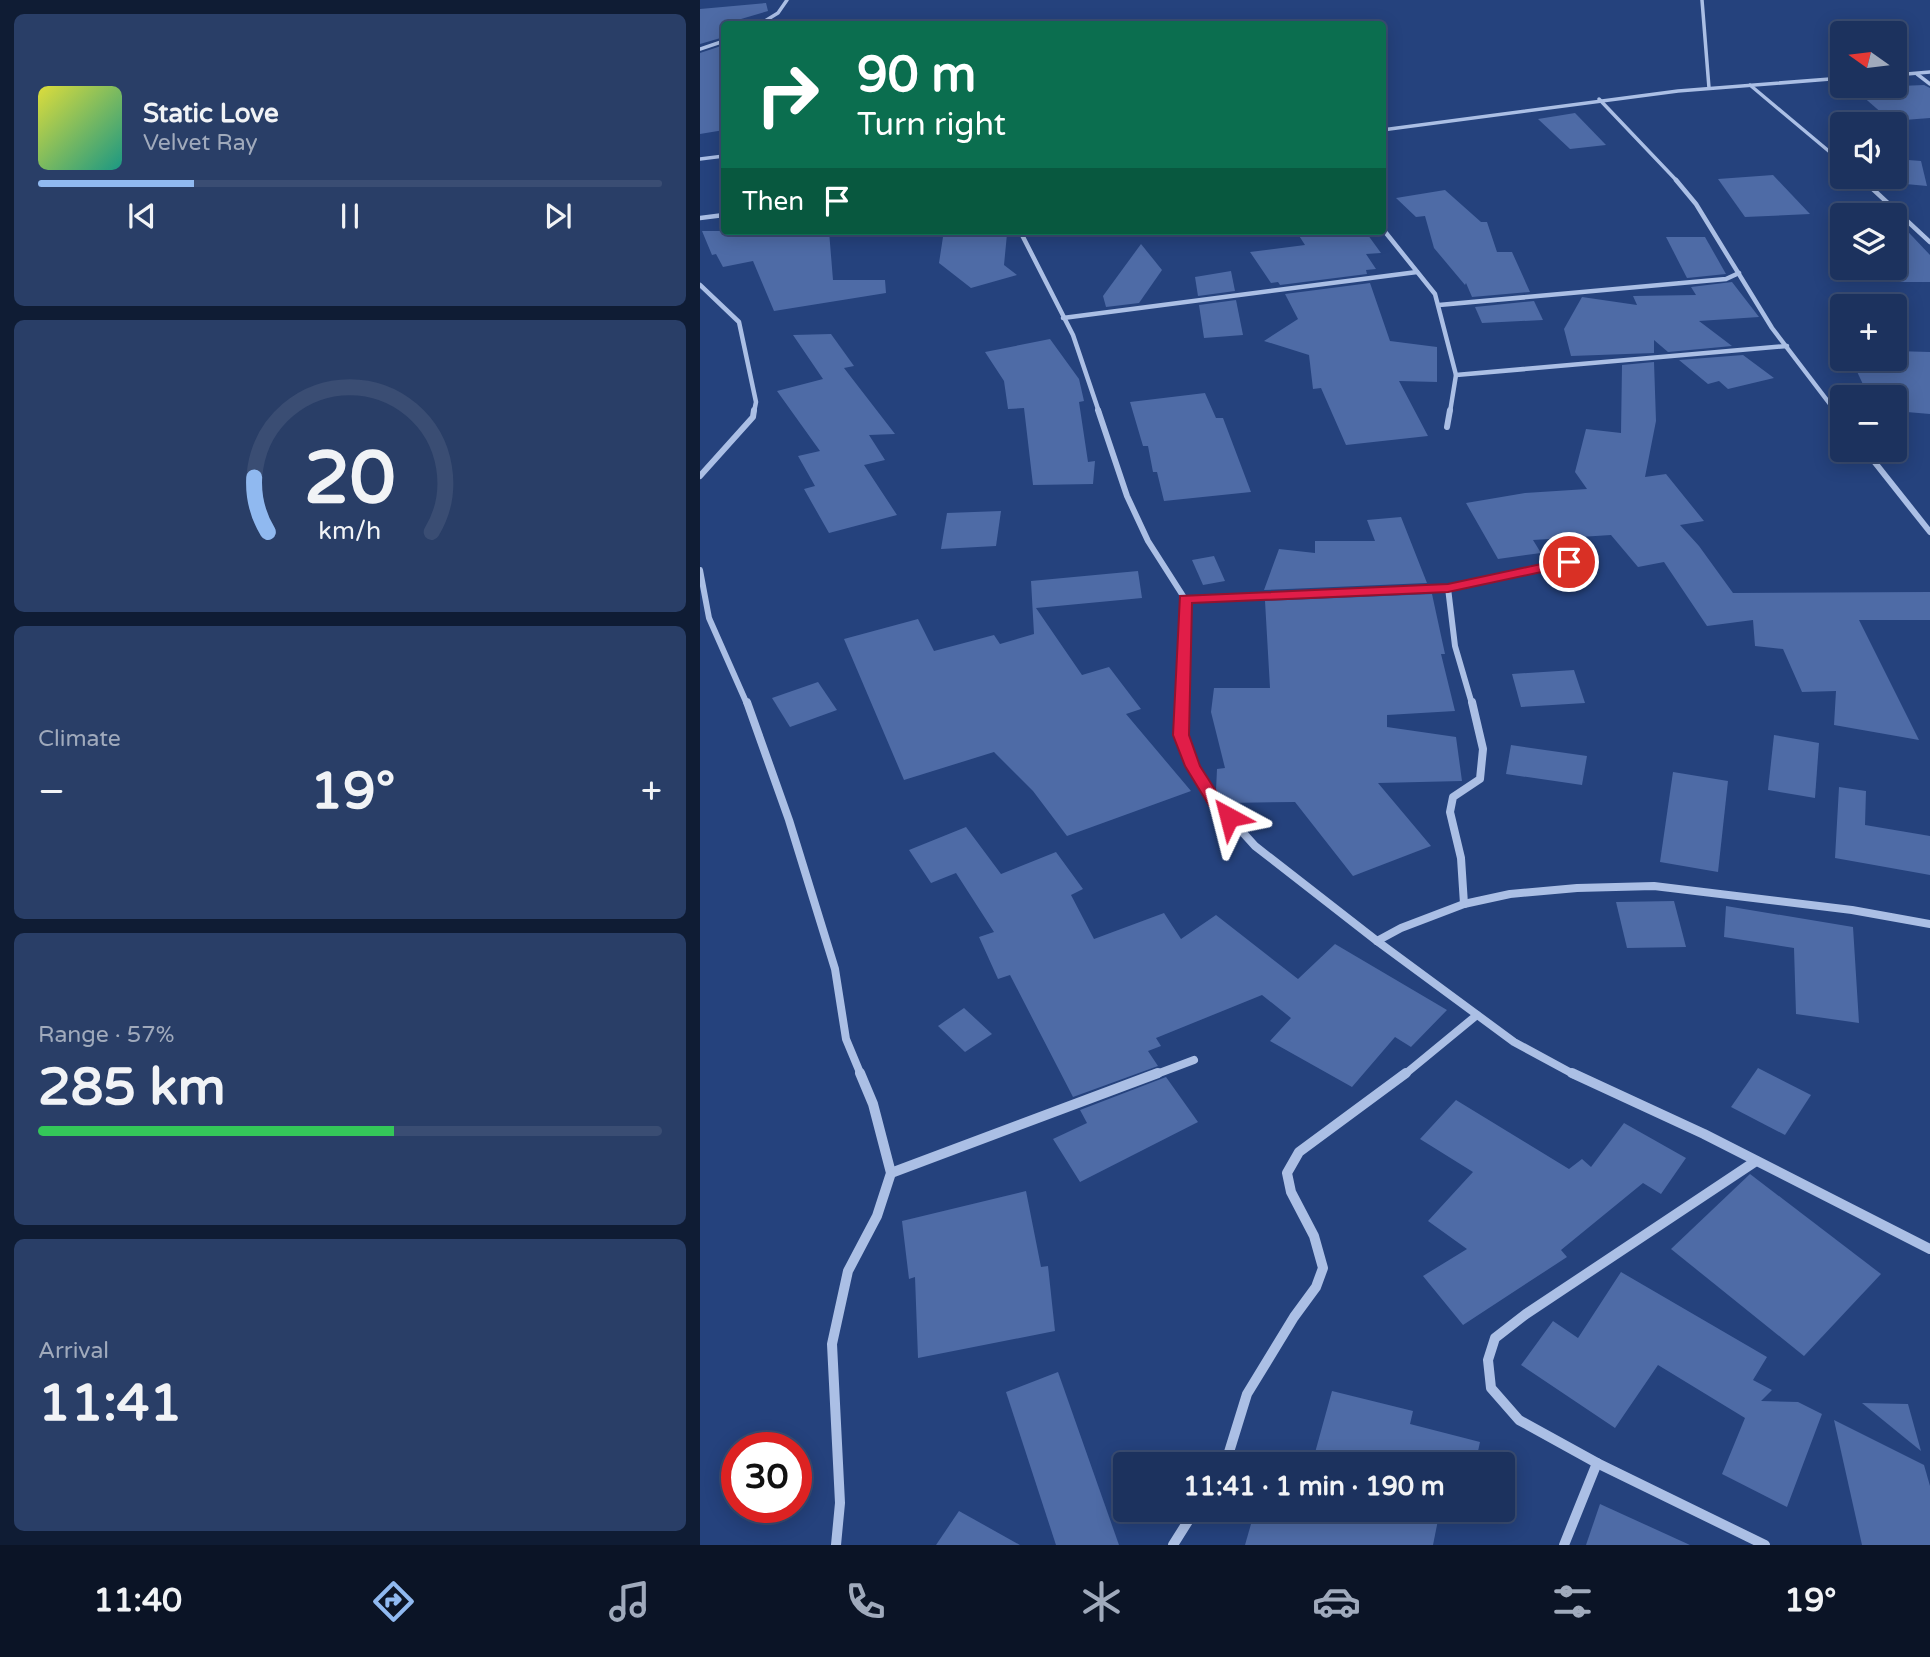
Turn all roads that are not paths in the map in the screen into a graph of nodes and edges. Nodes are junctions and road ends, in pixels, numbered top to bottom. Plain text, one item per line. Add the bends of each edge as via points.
1 (787, 0) edge
2 (1702, 0) edge
3 (765, 21) edge
4 (721, 42) edge
5 (700, 48) edge
6 (1930, 72) edge
7 (1908, 74) edge
8 (1917, 74) junction
9 (1830, 79) edge
10 (1749, 84) junction
11 (1930, 84) edge
12 (1709, 88) junction
13 (1599, 99) junction
14 (1386, 129) edge
15 (1830, 152) edge
16 (721, 156) edge
17 (700, 159) edge
18 (1872, 189) edge
19 (721, 215) edge
20 (700, 218) edge
21 (1386, 233) edge
22 (1022, 235) edge
23 (1930, 242) edge
24 (1417, 272) junction
25 (1739, 273) junction
26 (700, 285) edge
27 (1439, 305) junction
28 (1063, 318) junction
29 (1787, 346) junction
30 (1456, 375) junction
31 (1830, 404) edge
32 (1447, 427) dead end
33 (1875, 462) edge
34 (700, 475) edge
35 (1930, 532) edge
36 (1587, 558) dead end
37 (700, 570) edge
38 (1448, 588) junction
39 (1185, 599) junction
40 (705, 618) edge
41 (1464, 904) junction
42 (1930, 923) edge
43 (1377, 941) junction
44 (1477, 1015) junction
45 (1194, 1060) dead end
46 (1756, 1161) junction
47 (891, 1173) junction
48 (1930, 1249) edge
49 (1229, 1452) edge
50 (1597, 1463) junction
51 (1187, 1522) edge
52 (835, 1545) edge
53 (1173, 1545) edge
54 (1563, 1545) edge
55 (1765, 1545) edge

1 - 3 street
2 - 12 street
4 - 5 street
6 - 8 street
7 - 8 street
8 - 11 street
9 - 10 street
10 - 12 street
10 - 15 street
12 - 13 street
13 - 14 street
13 - 25 street via 1696,204
16 - 17 street
18 - 23 street
19 - 20 street
21 - 24 street
22 - 28 street
24 - 27 street
24 - 28 street
25 - 27 street via 1726,278
25 - 29 street
26 - 34 street via 739,321 756,402 753,417
27 - 30 street
28 - 39 street via 1084,365 1127,496 1147,541
29 - 30 street
29 - 31 street
30 - 32 street
33 - 35 street
36 - 38 street
37 - 40 street
38 - 39 street
38 - 41 street via 1455,646 1483,748 1480,779 1453,797 1450,812 1461,858
39 - 43 street via 1181,735 1192,766 1216,803 1255,846
40 - 47 street via 747,703 789,820 835,969 846,1039 873,1104
41 - 42 street via 1510,894 1654,886 1852,909
41 - 43 street
43 - 44 street
44 - 46 street via 1514,1042 1581,1079
44 - 49 street via 1385,1091 1299,1152 1287,1173 1323,1269 1247,1394
45 - 47 street
46 - 48 street
46 - 50 street via 1495,1338 1488,1360 1491,1388 1518,1420
47 - 52 street via 877,1216 848,1271 832,1344 840,1503
50 - 54 street
50 - 55 street
51 - 53 street

